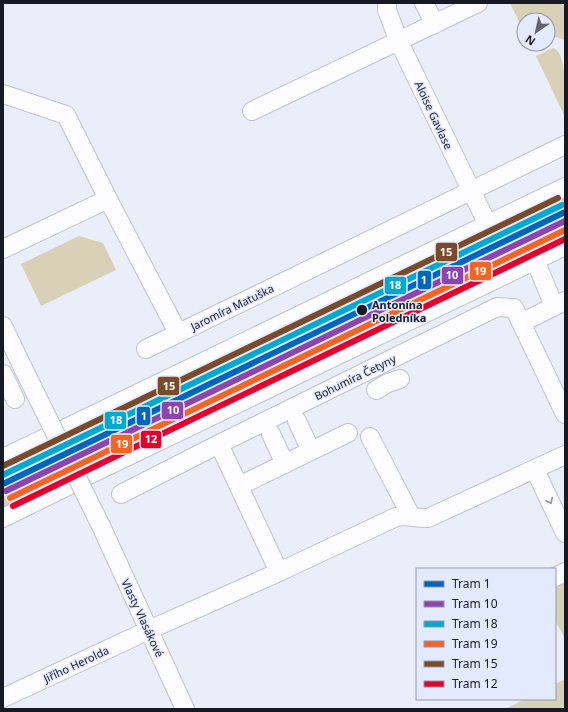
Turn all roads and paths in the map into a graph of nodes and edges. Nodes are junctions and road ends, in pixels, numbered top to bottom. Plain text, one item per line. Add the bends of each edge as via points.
1 (387, 3) edge
2 (424, 3) edge
3 (478, 3) edge
4 (436, 24) junction
5 (399, 42) junction
6 (3, 94) edge
7 (252, 111) dead end
8 (565, 145) edge
9 (565, 187) edge
10 (470, 191) junction
11 (108, 199) junction
12 (488, 225) junction
13 (565, 246) edge
14 (3, 249) edge
15 (535, 260) junction
16 (559, 304) edge
17 (521, 323) junction
18 (178, 333) junction
19 (5, 334) edge
20 (146, 349) dead end
21 (379, 365) junction
22 (3, 374) edge
23 (388, 384) dead end
24 (15, 399) dead end
25 (565, 414) edge
26 (297, 421) dead end
27 (66, 428) dead end
28 (348, 433) dead end
29 (271, 434) dead end
30 (370, 437) dead end
31 (44, 438) dead end
32 (219, 444) junction
33 (311, 451) junction
34 (565, 455) edge
35 (3, 458) edge
36 (285, 464) junction
37 (535, 470) junction
38 (89, 476) dead end
39 (68, 486) dead end
40 (239, 486) junction
41 (121, 494) dead end
42 (411, 516) junction
43 (3, 518) edge
44 (565, 533) edge
45 (279, 572) junction
46 (565, 572) edge
47 (556, 576) edge
48 (149, 630) junction
49 (5, 691) edge
50 (185, 709) edge

1 - 5 street, Aloise Gavlase via 387,10
2 - 4 street
3 - 4 street
4 - 5 street
5 - 7 street
5 - 10 street, Aloise Gavlase
6 - 11 street, Jaromíra Matuška via 66,115
8 - 10 street, Jaromíra Matuška
9 - 12 street
10 - 12 street, Aloise Gavlase
10 - 18 street, Jaromíra Matuška
11 - 14 street
11 - 18 street, Jaromíra Matuška
12 - 27 street
13 - 15 street
15 - 16 street
15 - 38 street
16 - 17 street
17 - 21 street, Bohumíra Četyny via 514,308 497,307
17 - 25 street, Bohumíra Četyny
18 - 20 street
19 - 48 street, Vlasty Vlasákové, bridge via 101,526
21 - 23 street
21 - 32 street, Bohumíra Četyny
22 - 24 street
26 - 33 street
28 - 33 street
29 - 36 street
30 - 42 street
31 - 35 street
32 - 40 street
32 - 41 street, Bohumíra Četyny
33 - 36 street
34 - 37 street
36 - 40 street
37 - 42 street via 428,518
37 -> 44 street
39 - 43 street
40 - 45 street
42 - 45 street via 396,517
45 - 48 street
46 - 47 street
48 - 49 street, Jiřího Herolda
48 - 50 street, Vlasty Vlasákové

